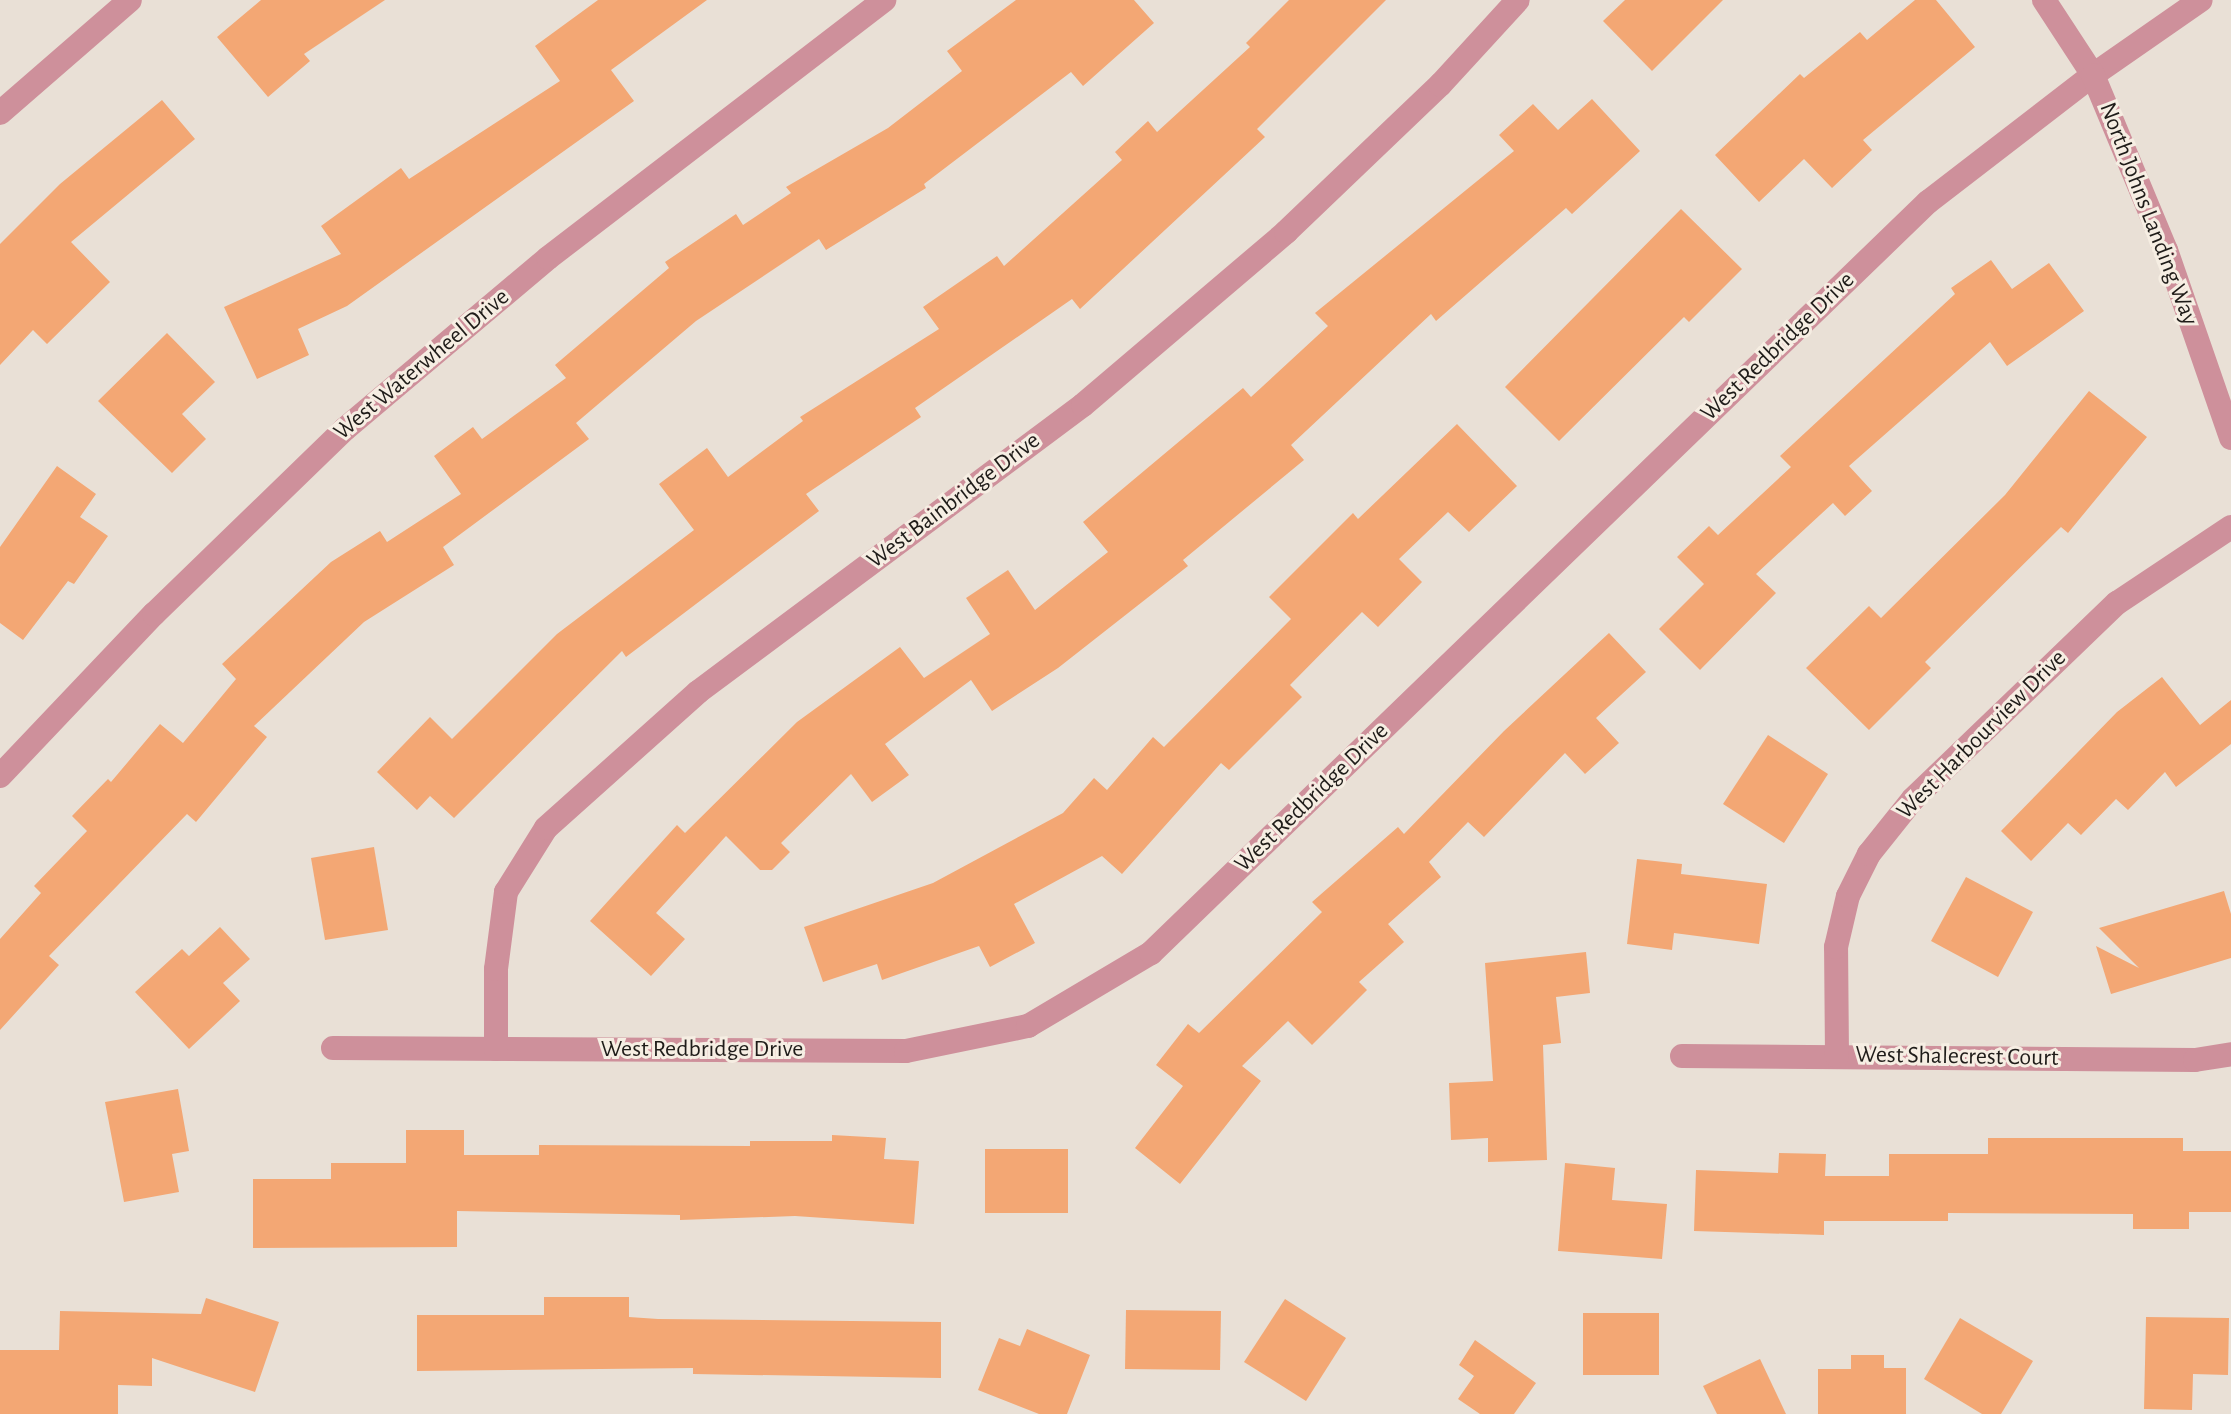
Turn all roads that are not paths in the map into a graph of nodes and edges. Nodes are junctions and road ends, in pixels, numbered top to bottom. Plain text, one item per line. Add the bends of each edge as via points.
1 (130, 0) edge
2 (884, 0) edge
3 (1518, 0) edge
4 (2044, 0) edge
5 (2201, 0) edge
6 (2093, 75) junction
7 (0, 113) edge
8 (2231, 438) edge
9 (2231, 527) edge
10 (0, 776) edge
11 (333, 1048) dead end
12 (496, 1049) junction
13 (2231, 1054) edge
14 (1682, 1056) dead end
15 (1837, 1056) junction

1 - 7 street
2 - 10 street, West Waterwheel Drive via 548,258 345,429 154,614
3 - 12 street, West Bainbridge Drive via 1440,85 1286,232 1095,395 698,692 546,828 506,892 496,969
4 - 6 street, North Johns Landing Way
5 - 6 street, West Redbridge Drive
6 - 8 street, North Johns Landing Way via 2166,250
6 - 12 street, West Redbridge Drive via 1928,202 1151,953 1028,1026 906,1051
9 - 15 street, West Harbourview Drive via 2117,603 1913,799 1869,854 1848,896 1836,947
11 - 12 street, West Redbridge Drive
13 - 15 street, West Shalecrest Court via 2195,1060
14 - 15 street, West Shalecrest Court

